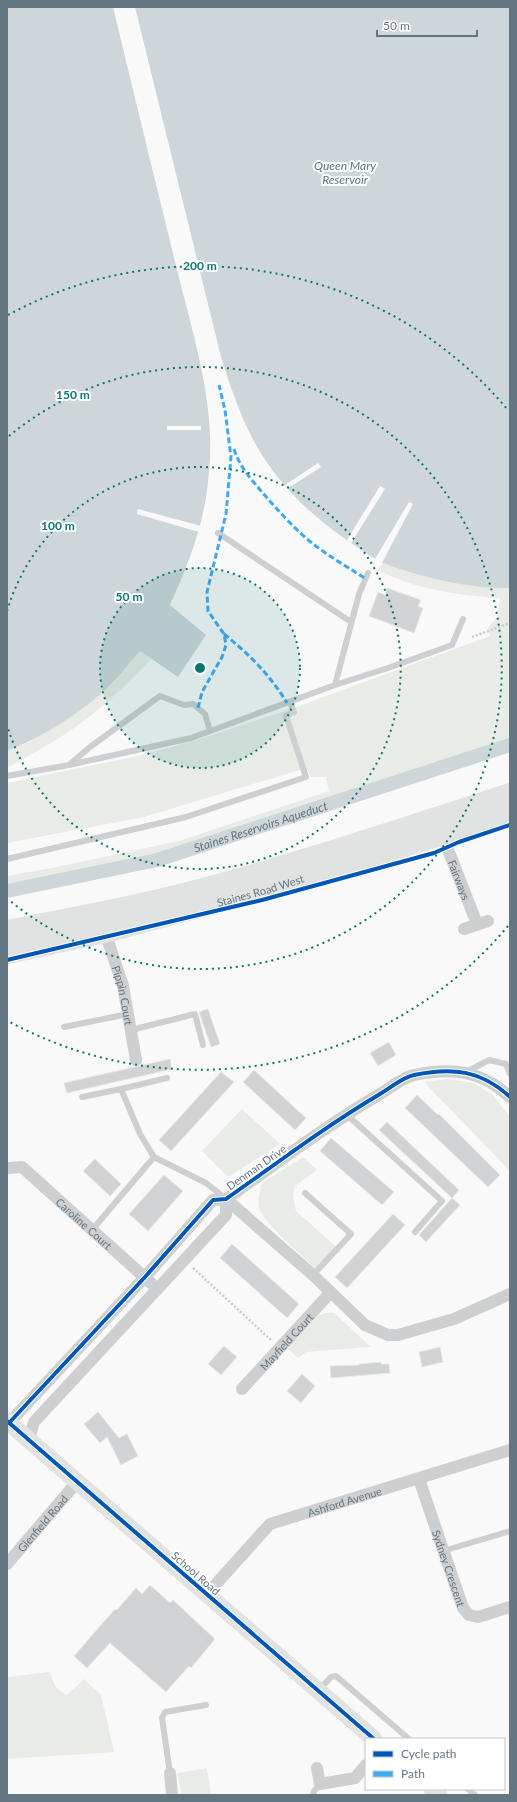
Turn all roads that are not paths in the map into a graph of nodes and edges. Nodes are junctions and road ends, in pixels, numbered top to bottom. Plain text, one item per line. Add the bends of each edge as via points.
1 (218, 533) dead end
2 (368, 573) dead end
3 (463, 619) dead end
4 (351, 622) junction
5 (335, 685) junction
6 (290, 702) junction
7 (210, 731) junction
8 (69, 765) junction
9 (7, 776) edge
10 (510, 794) edge
11 (510, 813) edge
12 (442, 834) junction
13 (7, 859) edge
14 (464, 929) dead end
15 (7, 931) edge
16 (105, 932) junction
17 (7, 953) edge
18 (128, 1014) junction
19 (64, 1027) dead end
20 (131, 1030) junction
21 (203, 1045) dead end
22 (136, 1060) dead end
23 (464, 1073) junction
24 (510, 1074) edge
25 (166, 1078) dead end
26 (121, 1089) junction
27 (82, 1097) dead end
28 (510, 1097) edge
29 (346, 1114) junction
30 (154, 1157) junction
31 (9, 1168) dead end
32 (305, 1192) dead end
33 (226, 1199) junction
34 (92, 1230) junction
35 (415, 1232) dead end
36 (313, 1275) junction
37 (145, 1277) junction
38 (157, 1288) junction
39 (330, 1292) junction
40 (510, 1294) edge
41 (242, 1389) dead end
42 (8, 1422) edge
43 (29, 1440) junction
44 (510, 1450) edge
45 (419, 1479) junction
46 (77, 1482) junction
47 (510, 1531) edge
48 (444, 1551) junction
49 (7, 1564) edge
50 (207, 1594) junction
51 (510, 1607) edge
52 (318, 1691) junction
53 (206, 1705) dead end
54 (373, 1738) edge
55 (408, 1738) edge
56 (365, 1766) edge
57 (317, 1768) dead end
58 (170, 1773) joint
59 (320, 1784) junction
60 (172, 1795) edge
61 (313, 1795) edge

1 - 4 lane
2 - 4 lane
3 - 5 lane via 452,645
4 - 5 lane
5 - 6 lane
6 - 7 lane
6 - 13 lane via 294,712 286,716 306,777 186,817
7 - 8 lane via 191,738
7 - 8 lane via 204,714 193,704 184,705 160,696
8 - 9 lane
10 - 15 highway, Staines Road West via 212,886 137,905
11 - 12 highway, Staines Road West
12 - 14 street, Fairways via 482,922
12 - 16 highway, Staines Road West via 266,889
16 - 17 highway, Staines Road West
16 - 18 street, Pippin Court via 117,966
18 - 19 lane
18 - 20 street, Pippin Court
20 - 21 lane via 195,1014
20 - 22 street, Pippin Court
23 - 24 lane via 489,1060 506,1064
23 - 28 street, Denman Drive via 476,1075 498,1086
23 - 29 street, Denman Drive via 449,1070 412,1075
25 - 26 lane
26 - 27 lane
26 - 30 lane via 140,1134
29 - 33 street, Denman Drive
29 - 35 lane via 442,1201
30 - 33 lane via 206,1183
30 - 34 lane
31 - 34 street, Caroline Court via 22,1167
32 - 36 lane via 351,1234
33 - 36 street, Denman Drive
33 - 37 street, Denman Drive via 213,1200
33 - 38 street, Denman Drive via 226,1215
34 - 37 street, Caroline Court
36 - 39 street, Denman Drive
37 - 38 street, Caroline Court
37 - 42 street, Denman Drive
38 - 43 street, Denman Drive via 34,1422
39 - 40 street, Denman Drive via 365,1325 388,1335 398,1335 454,1318
39 - 41 street, Mayfield Court
42 - 43 main road, School Road
43 - 46 main road, School Road
44 - 45 street, Ashford Avenue
45 - 48 street, Sydney Crescent
45 - 50 street, Ashford Avenue via 270,1524
46 - 49 street, Glenfield Road
46 - 50 main road, School Road
47 - 48 lane
48 - 51 street, Sydney Crescent via 463,1608 469,1615 478,1617
50 - 52 main road, School Road
52 - 54 main road, School Road
52 - 55 lane via 336,1676
53 - 58 lane via 165,1712 162,1718
56 - 59 street via 355,1778
57 - 59 street
58 - 60 street
59 - 61 lane

